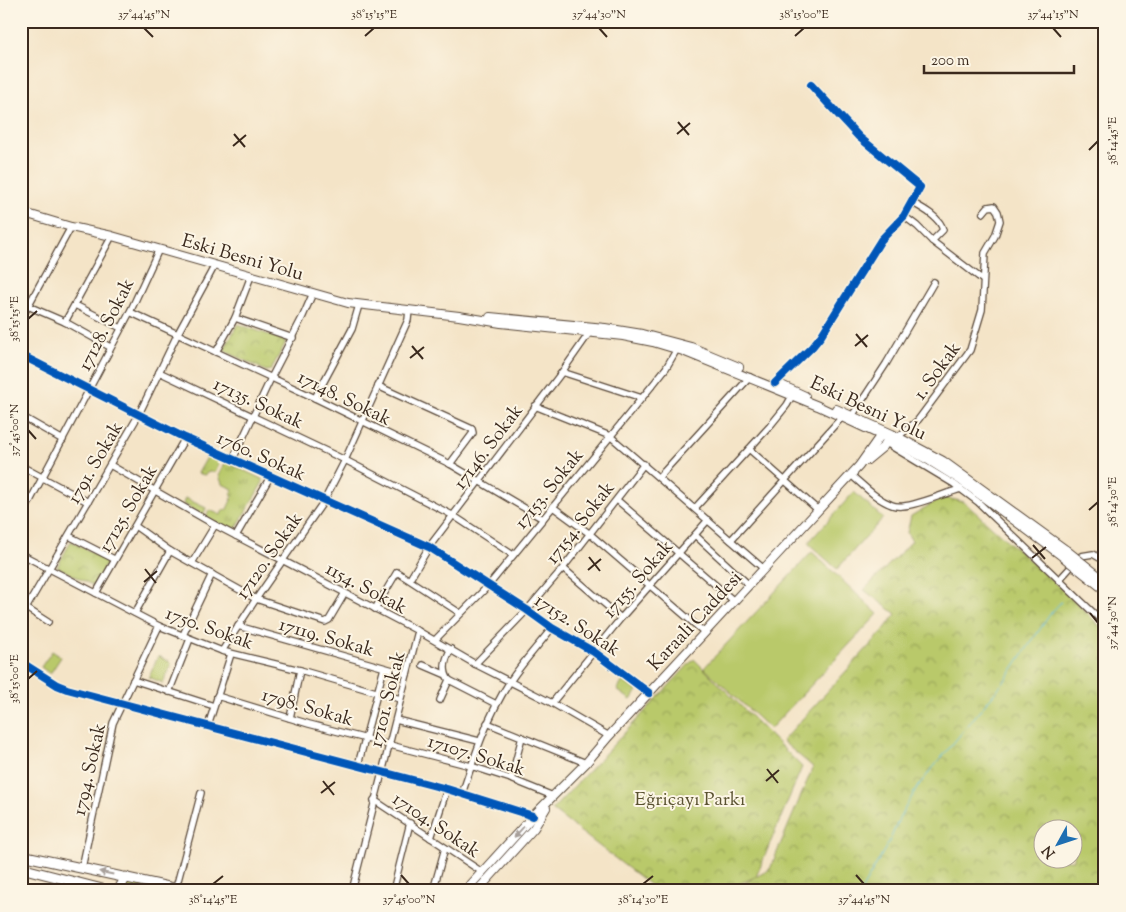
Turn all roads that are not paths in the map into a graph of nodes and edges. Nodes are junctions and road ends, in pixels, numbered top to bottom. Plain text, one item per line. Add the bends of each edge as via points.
1 (811, 85) dead end
2 (911, 202) junction
3 (21, 212) edge
4 (983, 213) dead end
5 (904, 216) junction
6 (70, 227) junction
7 (112, 236) junction
8 (932, 241) junction
9 (159, 249) junction
10 (215, 265) junction
11 (252, 276) junction
12 (983, 280) junction
13 (934, 282) dead end
14 (313, 293) junction
15 (21, 303) edge
16 (75, 305) junction
17 (359, 305) junction
18 (28, 306) junction
19 (408, 310) junction
20 (130, 312) junction
21 (459, 316) junction
22 (235, 318) junction
23 (21, 319) edge
24 (65, 322) junction
25 (121, 328) junction
26 (590, 332) junction
27 (177, 335) junction
28 (293, 338) junction
29 (110, 347) junction
30 (677, 349) junction
31 (216, 352) junction
32 (21, 356) edge
33 (159, 372) junction
34 (562, 372) junction
35 (750, 377) junction
36 (271, 378) junction
37 (775, 383) junction
38 (378, 386) junction
39 (88, 390) junction
40 (792, 396) junction
41 (315, 398) junction
42 (642, 398) junction
43 (535, 406) junction
44 (21, 416) edge
45 (138, 416) junction
46 (254, 416) junction
47 (852, 416) junction
48 (842, 417) junction
49 (361, 422) junction
50 (882, 433) junction
51 (610, 436) junction
52 (184, 438) junction
53 (891, 438) junction
54 (63, 440) junction
55 (749, 449) junction
56 (234, 459) junction
57 (345, 460) junction
58 (450, 464) junction
59 (644, 464) junction
60 (21, 466) edge
61 (110, 466) junction
62 (859, 466) junction
63 (851, 474) junction
64 (270, 477) junction
65 (659, 477) junction
66 (43, 478) junction
67 (479, 481) junction
68 (785, 481) junction
69 (961, 489) junction
70 (155, 492) junction
71 (617, 500) junction
72 (324, 501) junction
73 (88, 502) junction
74 (553, 508) junction
75 (695, 508) junction
76 (818, 510) junction
77 (454, 516) junction
78 (21, 518) edge
79 (543, 520) junction
80 (708, 520) junction
81 (215, 525) junction
82 (135, 526) junction
83 (590, 534) junction
84 (695, 535) junction
85 (69, 536) junction
86 (236, 536) junction
87 (730, 540) junction
88 (429, 547) junction
89 (170, 551) junction
90 (1064, 553) junction
91 (21, 554) edge
92 (678, 554) junction
93 (513, 555) junction
94 (114, 559) junction
95 (282, 561) junction
96 (1105, 561) edge
97 (192, 564) junction
98 (563, 568) junction
99 (50, 569) junction
100 (764, 569) junction
101 (212, 574) junction
102 (410, 580) junction
103 (1059, 580) junction
104 (1105, 581) edge
105 (489, 585) junction
106 (649, 585) junction
107 (749, 585) junction
108 (1105, 590) edge
109 (96, 593) junction
110 (345, 593) junction
111 (256, 599) junction
112 (734, 602) junction
113 (375, 609) junction
114 (527, 610) junction
115 (23, 612) edge
116 (135, 613) junction
117 (460, 613) junction
118 (621, 618) junction
119 (48, 622) dead end
120 (1105, 624) edge
121 (158, 626) junction
122 (238, 626) junction
123 (552, 628) junction
124 (418, 631) junction
125 (705, 633) junction
126 (183, 635) junction
127 (190, 639) junction
128 (435, 640) junction
129 (450, 649) junction
130 (222, 651) junction
131 (594, 652) junction
132 (231, 654) junction
133 (21, 662) edge
134 (475, 664) junction
135 (423, 665) dead end
136 (384, 668) junction
137 (300, 670) junction
138 (407, 674) junction
139 (444, 674) junction
140 (133, 680) junction
141 (449, 680) junction
142 (510, 681) junction
143 (169, 692) junction
144 (378, 693) junction
145 (649, 693) junction
146 (217, 696) junction
147 (400, 699) junction
148 (440, 700) dead end
149 (121, 703) junction
150 (552, 703) junction
151 (496, 704) junction
152 (214, 706) junction
153 (290, 718) junction
154 (396, 720) junction
155 (487, 723) junction
156 (208, 726) junction
157 (609, 736) junction
158 (522, 737) junction
159 (365, 738) junction
160 (479, 741) junction
161 (390, 744) junction
162 (586, 764) junction
163 (358, 766) junction
164 (471, 766) junction
165 (383, 771) junction
166 (512, 779) junction
167 (446, 789) junction
168 (201, 793) dead end
169 (462, 794) junction
170 (553, 796) junction
171 (374, 800) junction
172 (533, 816) junction
173 (410, 823) junction
174 (430, 838) junction
175 (445, 848) junction
176 (21, 854) edge
177 (82, 868) junction
178 (21, 869) edge
179 (482, 872) junction
180 (126, 877) junction
181 (161, 887) edge
182 (176, 888) junction
183 (110, 891) edge
184 (118, 891) edge
185 (188, 891) edge
186 (352, 891) edge
187 (393, 891) edge
188 (433, 891) edge
189 (465, 891) edge
190 (477, 891) edge

1 - 2 street via 859,138 920,187
2 - 5 street
2 - 8 street via 942,225 943,230
3 - 6 main road, Eski Besni Yolu
4 - 12 street, 1. Sokak via 994,206 1000,222 985,253
5 - 8 street
5 - 37 street via 881,240 821,336
6 - 7 main road, Eski Besni Yolu
6 - 18 street
7 - 9 main road, Eski Besni Yolu
7 - 16 street
8 - 12 street
9 - 10 main road, Eski Besni Yolu
9 - 20 street, 17128. Sokak
10 - 11 main road, Eski Besni Yolu
10 - 27 street, 1791. Sokak
11 - 14 main road, Eski Besni Yolu
11 - 22 street
12 - 53 street, 1. Sokak via 982,310 970,350 918,420
13 - 47 street
14 - 17 main road, Eski Besni Yolu
14 - 28 street
15 - 18 street
16 - 24 street
16 - 25 street
17 - 19 main road, Eski Besni Yolu
17 - 41 street via 352,329
18 - 23 street
18 - 24 street
19 - 21 main road, Eski Besni Yolu
19 - 38 street, 17120. Sokak via 408,320
20 - 25 street, 17128. Sokak
20 - 27 street, 17148. Sokak
21 - 26 main road, Eski Besni Yolu
21 - 37 main road, Eski Besni Yolu via 502,317 642,334 697,350
22 - 28 street
22 - 31 street
24 - 29 street
25 - 29 street, 17128. Sokak
26 - 30 main road, Eski Besni Yolu via 635,338
26 - 34 street, 17146. Sokak
27 - 31 street, 17148. Sokak
27 - 33 street, 1791. Sokak
28 - 36 street
29 - 39 street, 17128. Sokak
30 - 35 main road, Eski Besni Yolu
30 - 42 street, 17153. Sokak
31 - 36 street, 17148. Sokak
32 - 39 street, 1760. Sokak
33 - 45 street, 1791. Sokak
33 - 46 street, 17135. Sokak
34 - 42 street
34 - 43 street, 17146. Sokak
35 - 40 main road, Eski Besni Yolu
35 - 65 street
36 - 41 street, 17148. Sokak
36 - 46 street
37 - 47 main road, Eski Besni Yolu
38 - 49 street, 17120. Sokak
38 - 58 street via 472,429 473,433
39 - 45 street, 1760. Sokak
39 - 54 street, 17128. Sokak
40 - 48 main road, Eski Besni Yolu
40 - 55 street
41 - 49 street, 17148. Sokak
42 - 51 street, 17153. Sokak
43 - 51 street
43 - 67 street, 17146. Sokak
44 - 54 street
45 - 52 street, 1760. Sokak
45 - 61 street, 1791. Sokak
46 - 56 street
46 - 57 street, 17135. Sokak
47 - 50 main road, Eski Besni Yolu
48 - 50 main road, Eski Besni Yolu
48 - 68 street
49 - 57 street, 17120. Sokak
49 - 58 street, 17148. Sokak
50 - 53 main road, Eski Besni Yolu
50 - 62 main road
51 - 59 street
51 - 74 street, 17153. Sokak
52 - 56 street, 1760. Sokak
52 - 70 street, 17125. Sokak
53 - 62 main road
53 - 69 street
53 - 90 main road, Eski Besni Yolu via 933,455 958,470
54 - 66 street, 17128. Sokak
55 - 68 street
55 - 75 street
56 - 64 street, 1760. Sokak
57 - 72 street, 17120. Sokak
57 - 77 street, 17135. Sokak
58 - 67 street, 17148. Sokak
59 - 65 street
59 - 71 street, 17154. Sokak
60 - 66 street
61 - 70 street, 1154. Sokak
61 - 73 street, 1791. Sokak
62 - 63 main road, Karaali Caddesi
63 - 69 street via 877,497 898,507
63 - 76 main road, Karaali Caddesi
64 - 72 street, 1760. Sokak
64 - 86 street
65 - 75 street
66 - 73 street
66 - 78 street, 17128. Sokak
67 - 77 street, 17146. Sokak
67 - 79 street, 17148. Sokak
68 - 76 street
68 - 87 street
69 - 103 street
70 - 81 street, 1154. Sokak
70 - 82 street, 17125. Sokak
71 - 83 street, 17154. Sokak
71 - 92 street
72 - 88 street, 1760. Sokak
72 - 95 street, 17120. Sokak
73 - 85 street, 1791. Sokak
74 - 79 street, 17153. Sokak
74 - 83 street
75 - 80 street
76 - 100 main road, Karaali Caddesi
77 - 88 street, 17146. Sokak
77 - 93 street, 17135. Sokak
79 - 93 street, 17153. Sokak
80 - 84 street, 17155. Sokak
80 - 87 street
81 - 86 street, 1154. Sokak
81 - 97 street
82 - 89 street
82 - 94 street, 17125. Sokak
83 - 98 street, 17154. Sokak
83 - 106 street
84 - 92 street, 17155. Sokak
84 - 107 street
85 - 94 street
85 - 99 street, 1791. Sokak
86 - 95 street, 1154. Sokak
87 - 100 street
88 - 102 street, 17146. Sokak
88 - 105 street, 1760. Sokak
89 - 97 street
89 - 116 street
90 - 104 main road, bridge
90 - 108 main road, bridge
91 - 99 street, 1750. Sokak
92 - 106 street, 17155. Sokak
92 - 112 street
93 - 105 street, 17153. Sokak
94 - 109 street, 17125. Sokak
95 - 110 street, 1154. Sokak
95 - 111 street, 17120. Sokak
96 - 103 street via 1093,554 1081,556
97 - 101 street
98 - 114 street, 17154. Sokak
98 - 118 street
99 - 109 street, 1750. Sokak
99 - 115 street, 1791. Sokak
100 - 107 main road, Karaali Caddesi
101 - 111 street
101 - 126 street
102 - 113 street via 397,572
102 - 117 street
103 - 120 street
105 - 114 street, 17152. Sokak
105 - 117 street, 17153. Sokak
106 - 118 street, 17155. Sokak
106 - 125 street
107 - 112 main road, Karaali Caddesi
109 - 116 street, 1750. Sokak
110 - 111 street via 325,622
110 - 113 street, 1154. Sokak
111 - 122 street, 17120. Sokak
112 - 125 main road, Karaali Caddesi
113 - 124 street, 1154. Sokak
114 - 123 street, 17152. Sokak
114 - 134 street, 17154. Sokak
115 - 119 street
116 - 121 street, 1750. Sokak
117 - 128 street, 17153. Sokak
118 - 131 street, 17155. Sokak
121 - 126 street, 1750. Sokak
121 - 140 street, 1794. Sokak
122 - 130 street, 17120. Sokak
122 - 136 street, 17119. Sokak
123 - 131 street, 17152. Sokak
123 - 142 street
124 - 128 street, 1154. Sokak
124 - 138 street, 17101. Sokak
125 - 145 main road, Karaali Caddesi
126 - 127 street, 1750. Sokak
127 - 130 street, 1750. Sokak
127 - 143 street
128 - 129 street, 1154. Sokak
129 - 134 street, 1154. Sokak
129 - 139 street
130 - 132 street, 1750. Sokak
131 - 145 street, 17152. Sokak
131 - 150 street, 17155. Sokak
132 - 137 street, 1750. Sokak
132 - 146 street
133 - 149 street via 62,687
134 - 142 street, 1154. Sokak
135 - 139 street
136 - 138 street, 17119. Sokak
136 - 144 street
137 - 144 street, 1750. Sokak
137 - 153 street
138 - 147 street, 17101. Sokak
139 - 141 street
140 - 143 street
140 - 149 street, 1794. Sokak
141 - 148 street
141 - 151 street
142 - 150 street, 1154. Sokak
142 - 151 street
143 - 152 street
144 - 147 street, 1750. Sokak
144 - 159 street
145 - 157 main road, Karaali Caddesi
146 - 152 street
146 - 153 street, 1798. Sokak
147 - 154 street, 17101. Sokak
149 - 156 street
149 - 177 street, 1794. Sokak via 113,723
150 - 157 street, 1154. Sokak
151 - 155 street
152 - 156 street
153 - 159 street, 1798. Sokak
154 - 160 street
154 - 161 street, 17101. Sokak
155 - 158 street
155 - 160 street
156 - 163 street
157 - 162 main road, Karaali Caddesi
158 - 162 street
158 - 166 street
159 - 161 street, 1798. Sokak
159 - 163 street
160 - 164 street
161 - 164 street, 17107. Sokak
161 - 165 street, 17101. Sokak
162 - 170 main road, Karaali Caddesi
163 - 165 street
164 - 166 street, 17107. Sokak
164 - 169 street
165 - 167 street
165 - 171 street, 17101. Sokak
166 - 170 street, 17107. Sokak
167 - 169 street
167 - 174 street
168 - 182 street
169 - 172 street
170 - 172 main road, Karaali Caddesi
170 - 190 main road, Karaali Caddesi via 534,828
171 - 173 street, 17104. Sokak
171 - 186 street, 17101. Sokak
172 -> 179 main road, Karaali Caddesi
173 - 174 street, 17104. Sokak
173 - 187 street
174 - 175 street, 17104. Sokak
175 - 179 street, 17104. Sokak
175 - 188 street
176 - 177 highway
180 -> 177 highway
178 - 183 highway
179 - 189 main road, Karaali Caddesi
180 - 181 highway
180 - 184 highway
181 - 182 highway
182 - 185 highway

